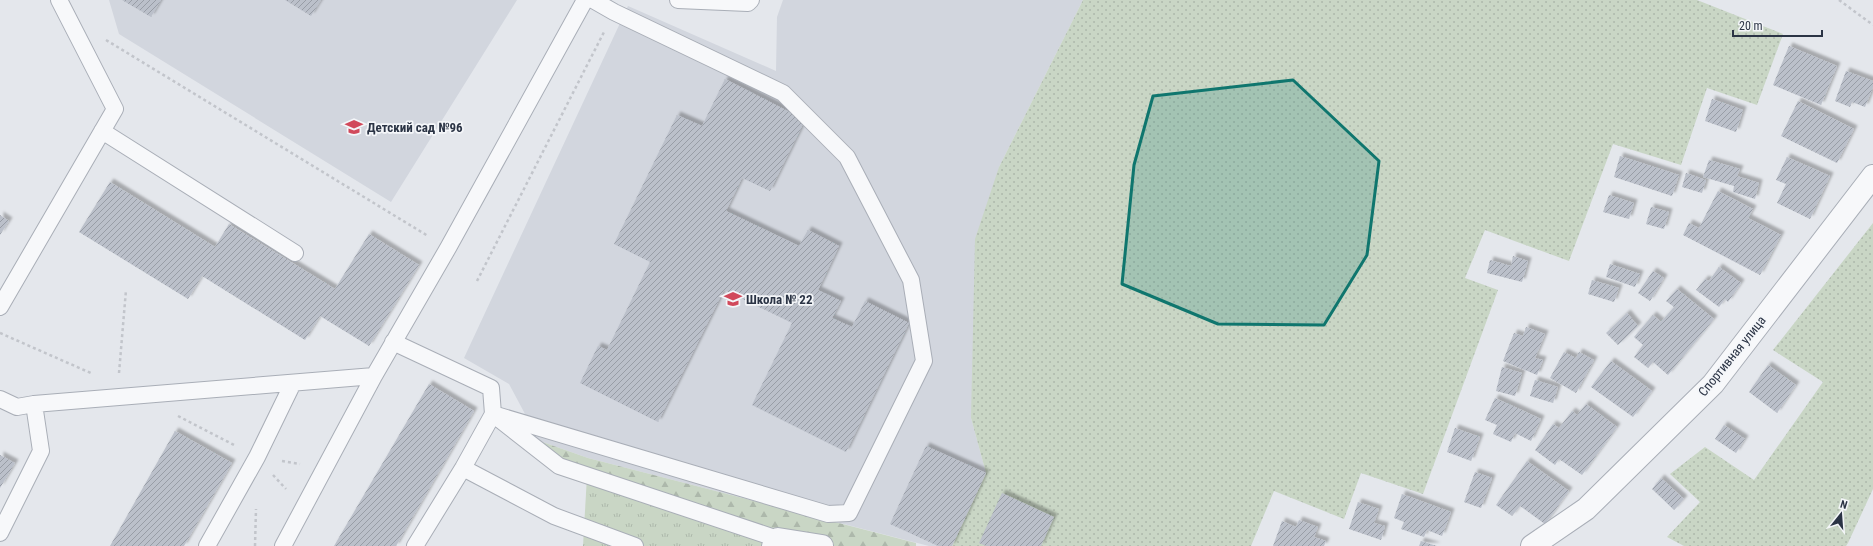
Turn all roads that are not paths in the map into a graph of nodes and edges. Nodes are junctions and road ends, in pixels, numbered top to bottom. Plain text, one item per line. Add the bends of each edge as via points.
1 (60, 0) edge
2 (585, 0) edge
3 (593, 0) edge
4 (678, 0) edge
5 (751, 0) edge
6 (102, 131) junction
7 (1873, 176) edge
8 (295, 253) dead end
9 (0, 307) edge
10 (393, 342) junction
11 (374, 376) junction
12 (293, 382) junction
13 (0, 399) edge
14 (34, 404) junction
15 (493, 414) junction
16 (463, 468) junction
17 (0, 533) edge
18 (774, 542) edge
19 (207, 546) edge
20 (283, 546) edge
21 (415, 546) edge
22 (635, 546) edge
23 (822, 546) edge
24 (1532, 546) edge

1 - 6 lane via 115,109
2 - 10 lane
3 - 15 lane via 783,93 847,157 911,280 924,361 849,513 828,514
4 - 5 lane via 748,3
6 - 8 lane
6 - 9 lane
7 - 24 street, Спортивная улица via 1713,384 1586,509
10 - 11 lane
10 - 15 lane via 491,388
11 - 12 lane
11 - 20 lane
12 - 14 lane
12 - 19 lane via 257,457
13 - 14 lane via 17,407
14 - 17 lane via 41,451
15 - 16 lane
15 - 18 lane via 559,466
16 - 21 lane
16 - 22 lane via 554,516
18 - 23 street

